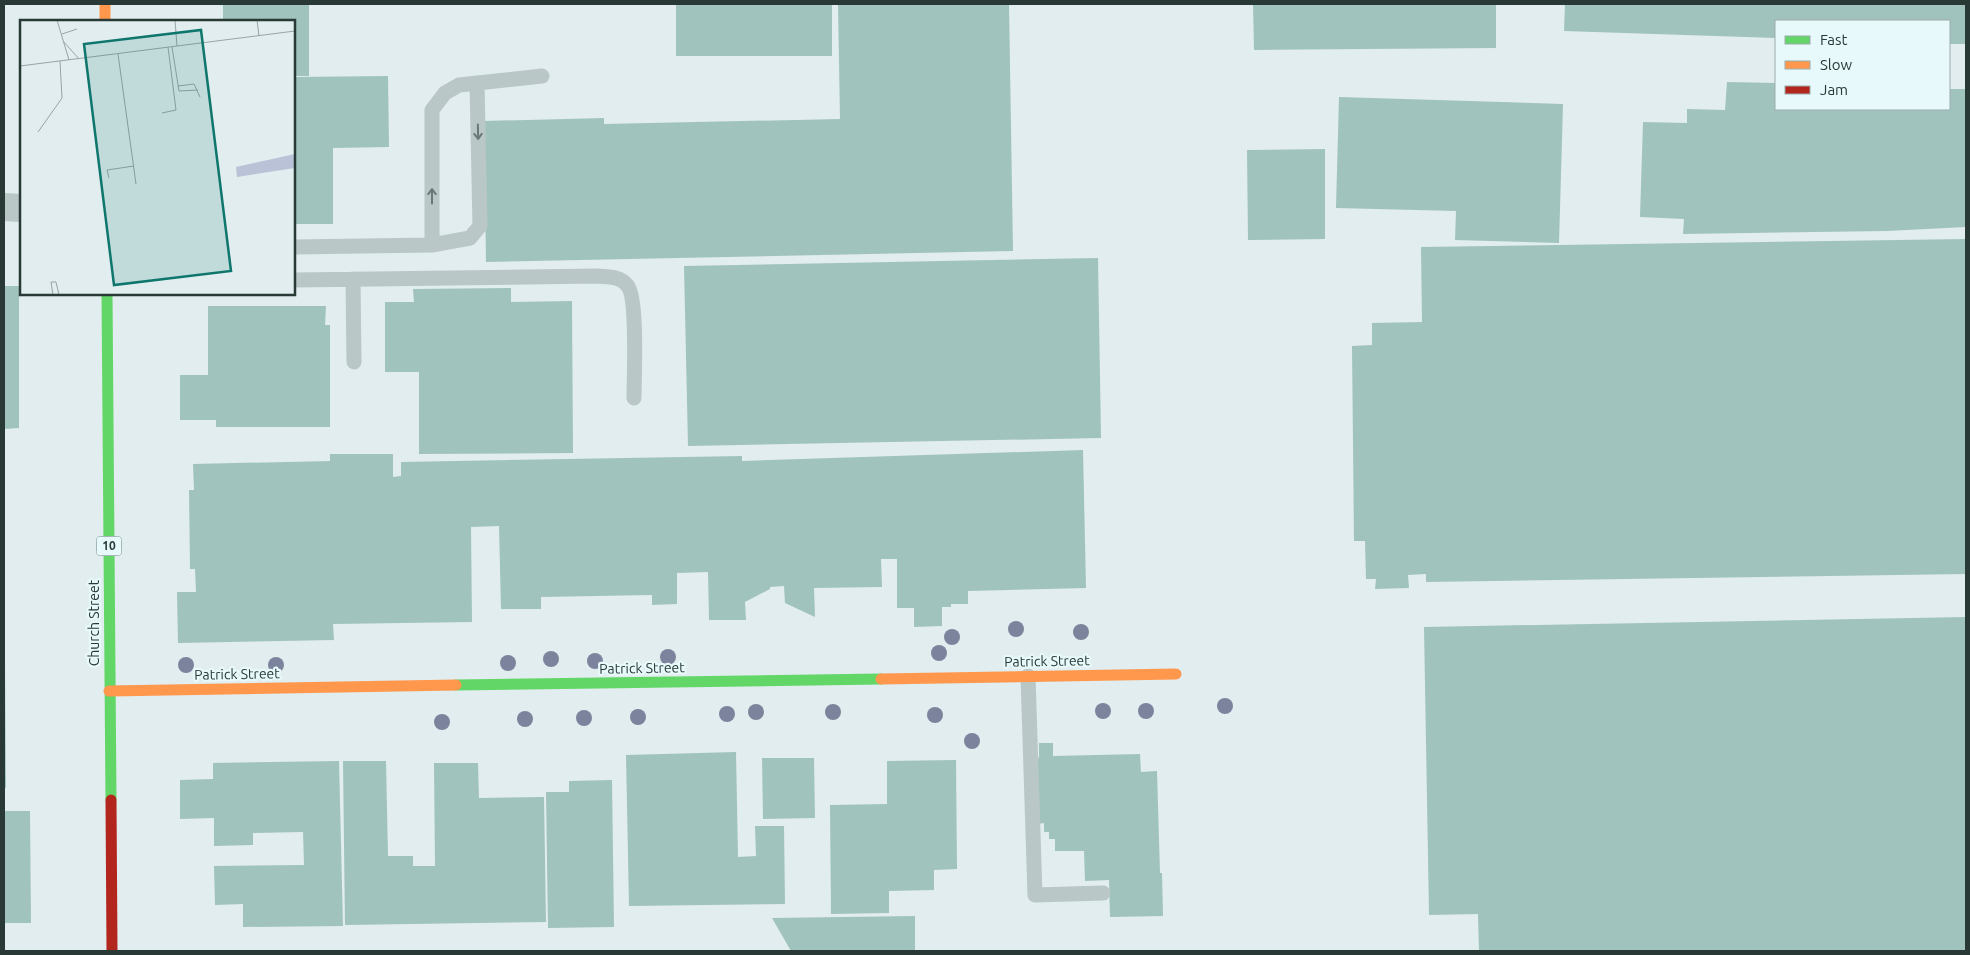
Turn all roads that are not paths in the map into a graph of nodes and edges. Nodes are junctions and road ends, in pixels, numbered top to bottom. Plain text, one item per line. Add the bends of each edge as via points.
1 (105, 4) edge
2 (105, 20) edge
3 (542, 76) dead end
4 (477, 83) junction
5 (4, 207) edge
6 (20, 208) edge
7 (432, 245) junction
8 (295, 247) edge
9 (354, 279) junction
10 (295, 280) edge
11 (107, 295) edge
12 (354, 362) dead end
13 (634, 398) dead end
14 (1176, 674) dead end
15 (1028, 676) junction
16 (110, 691) junction
17 (1103, 893) dead end
18 (112, 951) edge

1 - 2 street
3 - 4 lane
7 -> 4 lane via 432,110 445,93 459,85
4 -> 7 lane via 480,226 470,238
5 - 6 street
7 - 8 lane
9 - 10 lane
9 - 12 lane
9 - 13 lane via 618,278 628,285 633,302
11 - 16 street, Church Street / 10
14 - 15 street, Patrick Street
15 - 16 street, Patrick Street
15 - 17 lane via 1035,895
16 - 18 street, Church Street / 10

